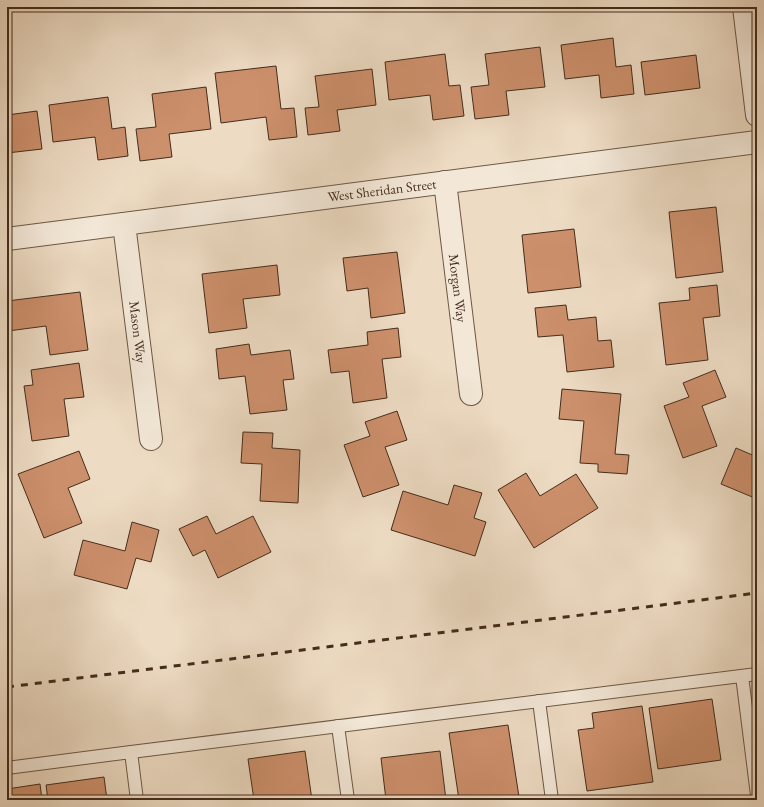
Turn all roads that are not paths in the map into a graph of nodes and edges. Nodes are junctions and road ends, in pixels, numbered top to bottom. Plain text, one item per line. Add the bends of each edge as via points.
1 (744, 7) edge
2 (757, 115) edge
3 (757, 142) edge
4 (445, 182) junction
5 (124, 224) junction
6 (7, 239) edge
7 (471, 394) dead end
8 (151, 439) dead end
9 (757, 674) edge
10 (742, 676) junction
11 (538, 701) junction
12 (338, 726) junction
13 (131, 752) junction
14 (7, 768) edge
15 (757, 795) edge
16 (137, 800) edge
17 (348, 800) edge
18 (552, 800) edge

1 - 2 street
3 - 4 street, West Sheridan Street
4 - 5 street, West Sheridan Street
4 - 7 street, Morgan Way
5 - 6 street, West Sheridan Street
5 - 8 street, Mason Way
9 - 10 lane
10 - 11 lane
10 - 15 lane
11 - 12 lane
11 - 18 lane
12 - 13 lane
12 - 17 lane
13 - 14 lane
13 - 16 lane

